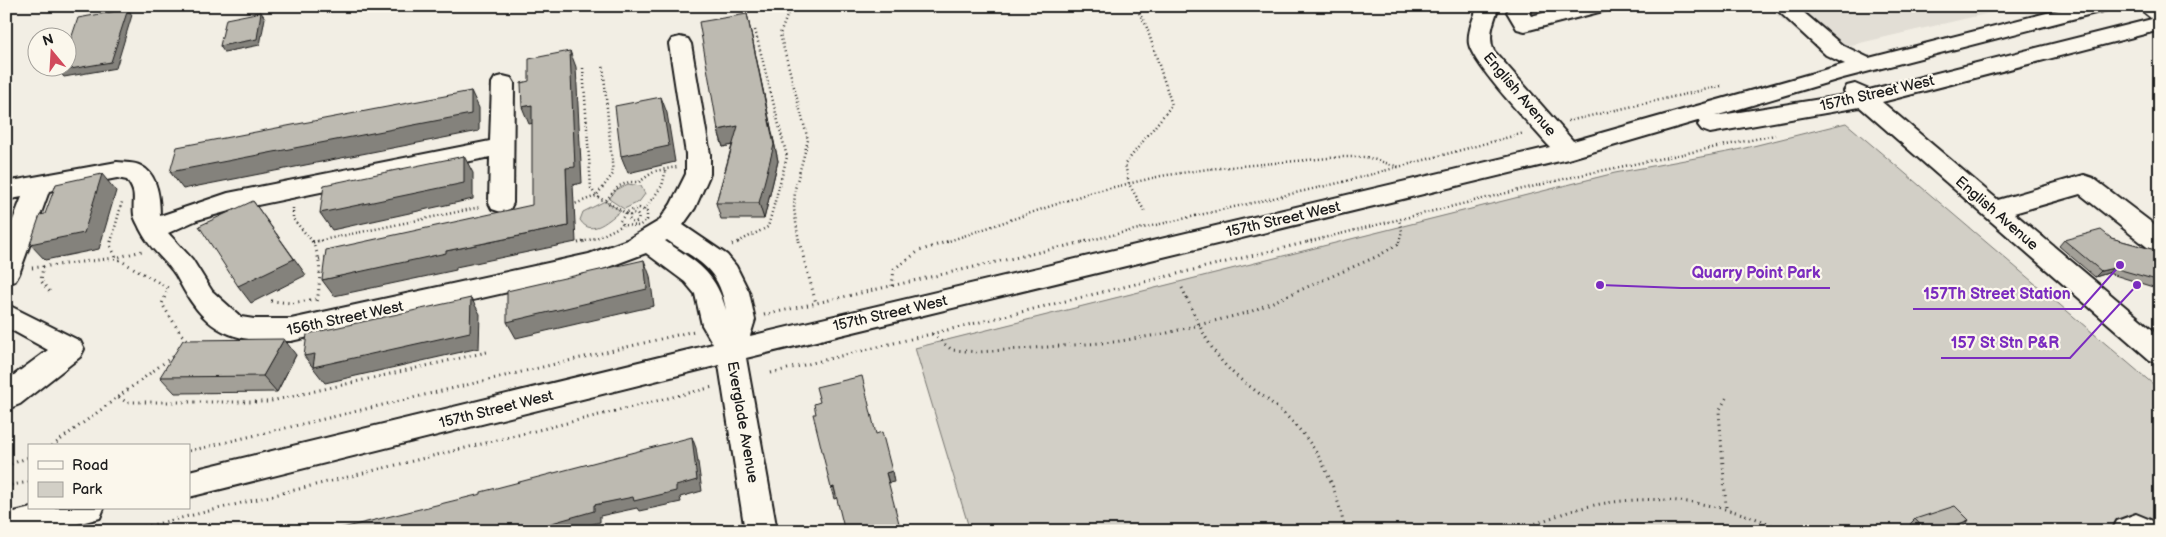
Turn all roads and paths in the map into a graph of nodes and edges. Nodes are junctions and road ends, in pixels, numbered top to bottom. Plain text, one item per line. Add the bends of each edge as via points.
1 (791, 6) edge
2 (1135, 6) edge
3 (1600, 6) edge
4 (1783, 6) edge
5 (2100, 6) edge
6 (2147, 6) edge
7 (1488, 10) edge
8 (1523, 12) edge
9 (2160, 14) edge
10 (2160, 23) edge
11 (755, 30) dead end
12 (680, 44) dead end
13 (603, 64) dead end
14 (1867, 65) junction
15 (583, 68) dead end
16 (1836, 73) junction
17 (503, 83) dead end
18 (1728, 84) dead end
19 (1864, 99) junction
20 (1574, 120) dead end
21 (586, 121) junction
22 (577, 123) dead end
23 (1784, 132) dead end
24 (1524, 133) dead end
25 (501, 147) junction
26 (1580, 148) junction
27 (698, 163) junction
28 (1399, 167) junction
29 (666, 169) junction
30 (39, 184) junction
31 (1129, 184) junction
32 (6, 190) edge
33 (596, 196) junction
34 (122, 200) dead end
35 (606, 200) junction
36 (501, 203) joint
37 (564, 206) edge
38 (293, 208) dead end
39 (644, 210) junction
40 (1994, 210) junction
41 (626, 212) junction
42 (1145, 212) dead end
43 (631, 216) dead end
44 (1399, 219) junction
45 (623, 226) junction
46 (153, 229) junction
47 (658, 234) junction
48 (313, 242) junction
49 (578, 243) dead end
50 (2160, 243) edge
51 (725, 249) dead end
52 (337, 256) edge
53 (319, 260) junction
54 (43, 266) dead end
55 (6, 274) edge
56 (892, 286) junction
57 (1182, 288) dead end
58 (50, 292) dead end
59 (317, 299) junction
60 (271, 301) dead end
61 (816, 303) junction
62 (6, 314) edge
63 (758, 316) dead end
64 (313, 325) junction
65 (1200, 325) junction
66 (707, 328) junction
67 (932, 333) junction
68 (731, 351) junction
69 (487, 352) dead end
70 (2160, 352) edge
71 (771, 373) dead end
72 (715, 386) dead end
73 (6, 393) edge
74 (119, 397) junction
75 (1727, 397) dead end
76 (55, 444) edge
77 (190, 451) edge
78 (28, 457) edge
79 (6, 466) edge
80 (28, 482) edge
81 (190, 484) edge
82 (6, 486) edge
83 (1726, 507) junction
84 (81, 510) edge
85 (6, 528) edge
86 (128, 531) edge
87 (761, 531) edge
88 (1345, 531) edge
89 (1515, 531) edge
90 (1786, 531) edge
91 (2128, 531) edge
92 (2142, 531) edge

1 - 61 path via 780,34 808,140 794,195 796,223
2 - 31 path via 1146,26 1172,105 1125,164
3 - 8 lane via 1525,24
4 - 14 street via 1834,50
5 - 14 street, 157th Street West
6 - 9 main road
7 - 8 street
7 - 26 street, English Avenue via 1480,45 1493,66
10 - 19 street, 157th Street West
11 - 51 path via 787,157 768,227
12 - 27 street
13 - 33 path via 613,174
14 - 16 street, 157th Street West
15 - 21 path
16 - 19 street, English Avenue
16 - 26 street, 157th Street West
17 - 25 street
18 - 20 path
19 - 26 street, 157th Street West
19 - 40 street, English Avenue
21 - 22 path
21 - 33 path via 591,188
23 - 44 path via 1576,176
24 - 28 path
25 - 36 street
25 - 46 street via 228,202
26 - 68 street, 157th Street West
27 - 29 path
27 - 47 street via 698,174 691,190
28 - 31 path via 1366,156 1340,157 1208,169
28 - 56 path
29 - 35 path via 655,171 639,182 619,186
29 - 39 path via 662,186
30 - 32 street, 156th Street West
30 - 46 street, 156th Street West via 117,170 134,172 144,185 148,198 147,216
30 - 55 street
31 - 42 path
31 - 56 path via 1040,208 919,251 894,269
33 - 35 path
33 - 37 path
34 - 74 path via 110,246 116,258 168,288 162,304 181,334 191,343
35 - 41 path
36 - 48 path
38 - 48 path via 293,219
39 - 41 path
39 - 45 path via 648,216 644,224 633,228
40 - 50 street via 2084,184
40 - 70 street, English Avenue
41 - 43 path
41 - 45 path via 620,221
44 - 65 path via 1402,231 1398,244 1378,256 1250,312
44 - 67 path
45 - 49 path
46 - 64 street, 156th Street West via 161,244 183,266 203,298 234,326 272,331
47 - 64 street, 156th Street West via 619,254 592,263
47 - 66 street via 678,261 707,290
47 - 68 street, Everglade Avenue via 707,253 728,273 736,292 741,320
48 - 53 path
52 - 53 path
53 - 59 path via 321,276
54 - 58 path via 40,282
56 - 61 path
57 - 65 path
59 - 60 path via 292,303
59 - 64 path
61 - 63 path
62 - 73 street via 70,349 10,396
65 - 67 path via 1114,342 1012,351 952,350
65 - 88 path via 1227,367 1312,440 1327,467 1340,502
66 - 68 street
66 - 77 path
67 - 71 path
68 - 81 street, 157th Street West
68 - 87 street, Everglade Avenue
69 - 74 path via 267,402 126,402
72 - 86 path
74 - 76 path
75 - 83 path via 1719,411
78 - 79 path
80 - 82 path
83 - 89 path via 1650,497 1595,505
83 - 90 path
84 - 85 street
91 - 92 street via 2136,528

